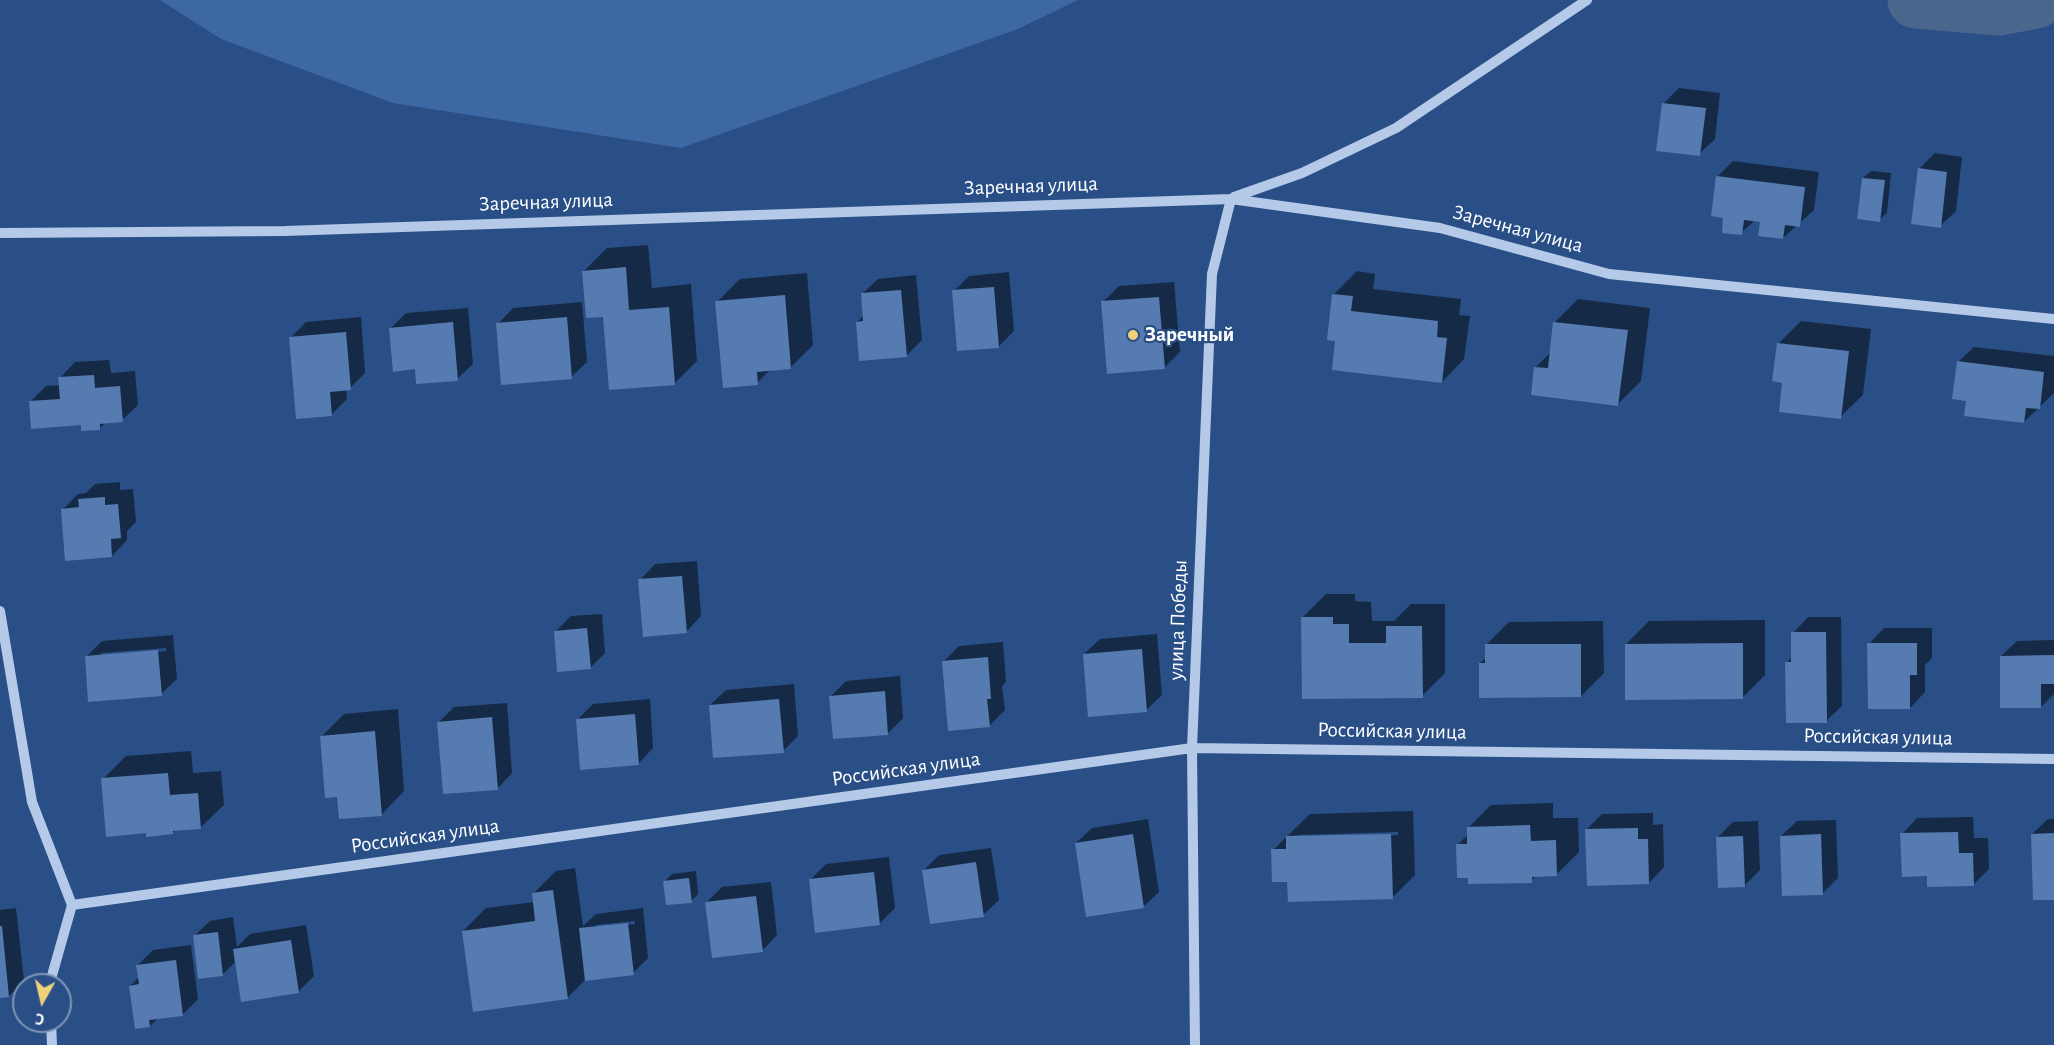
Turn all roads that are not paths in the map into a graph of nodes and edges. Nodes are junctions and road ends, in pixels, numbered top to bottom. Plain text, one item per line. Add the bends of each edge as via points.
1 (1587, 0) edge
2 (1231, 198) junction
3 (0, 233) edge
4 (2054, 319) edge
5 (0, 611) edge
6 (1192, 748) junction
7 (2054, 759) edge
8 (72, 905) junction
9 (53, 973) edge
10 (1195, 1045) edge

1 - 2 street via 1396,128 1302,172
2 - 3 street, Заречная улица via 285,231
2 - 4 street, Заречная улица via 1440,228 1609,274
2 - 6 street, улица Победы via 1212,274
5 - 8 street via 32,802
6 - 7 street, Российская улица
6 - 8 street, Российская улица
6 - 10 street, улица Победы
8 - 9 street

